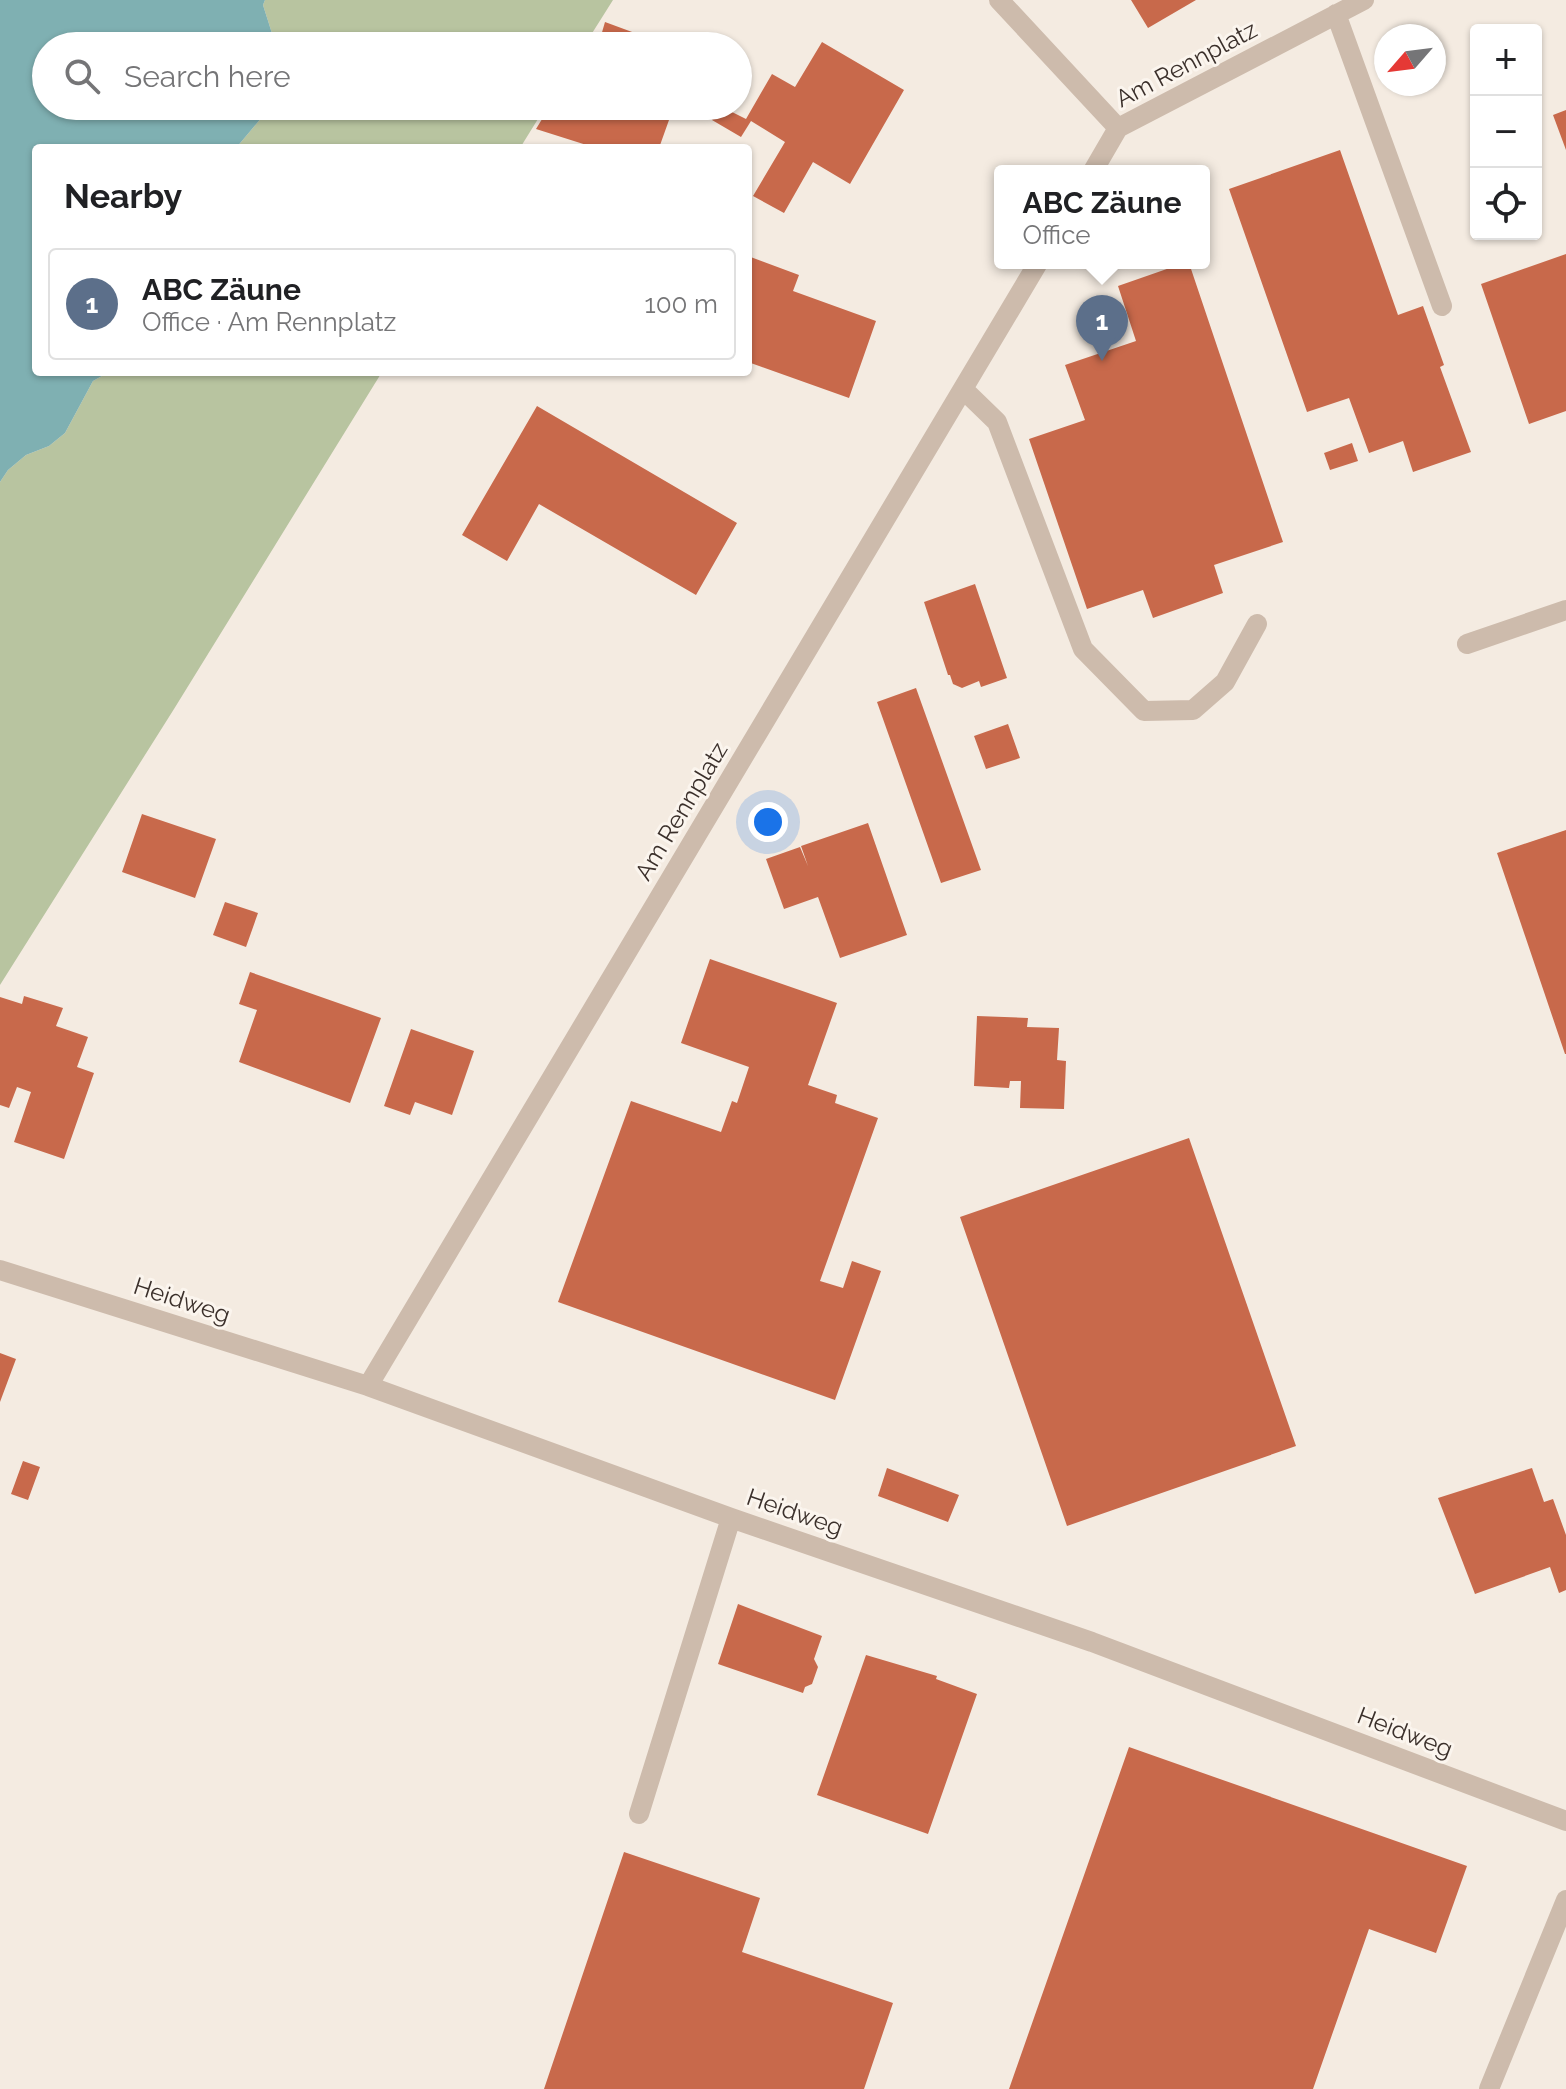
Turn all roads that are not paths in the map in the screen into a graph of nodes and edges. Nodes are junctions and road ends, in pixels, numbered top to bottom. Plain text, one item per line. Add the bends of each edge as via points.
1 (999, 0) edge
2 (1364, 0) edge
3 (1336, 14) junction
4 (1118, 128) junction
5 (1096, 165) edge
6 (1034, 269) edge
7 (1442, 306) dead end
8 (963, 389) junction
9 (1566, 610) edge
10 (1257, 624) dead end
11 (1467, 644) dead end
12 (0, 1270) edge
13 (368, 1386) junction
14 (731, 1518) junction
15 (639, 1814) dead end
16 (1566, 1821) edge
17 (1566, 1900) edge
18 (1489, 2089) edge

1 - 4 street
2 - 3 street, Am Rennplatz
3 - 4 street, Am Rennplatz
3 - 7 street
4 - 5 street, Am Rennplatz
6 - 8 street, Am Rennplatz
8 - 10 street via 997,422 1083,649 1144,711 1193,710 1225,682
8 - 13 street, Am Rennplatz
9 - 11 street
12 - 13 street, Heidweg
13 - 14 street, Heidweg
14 - 15 street
14 - 16 street, Heidweg via 1092,1642
17 - 18 street

